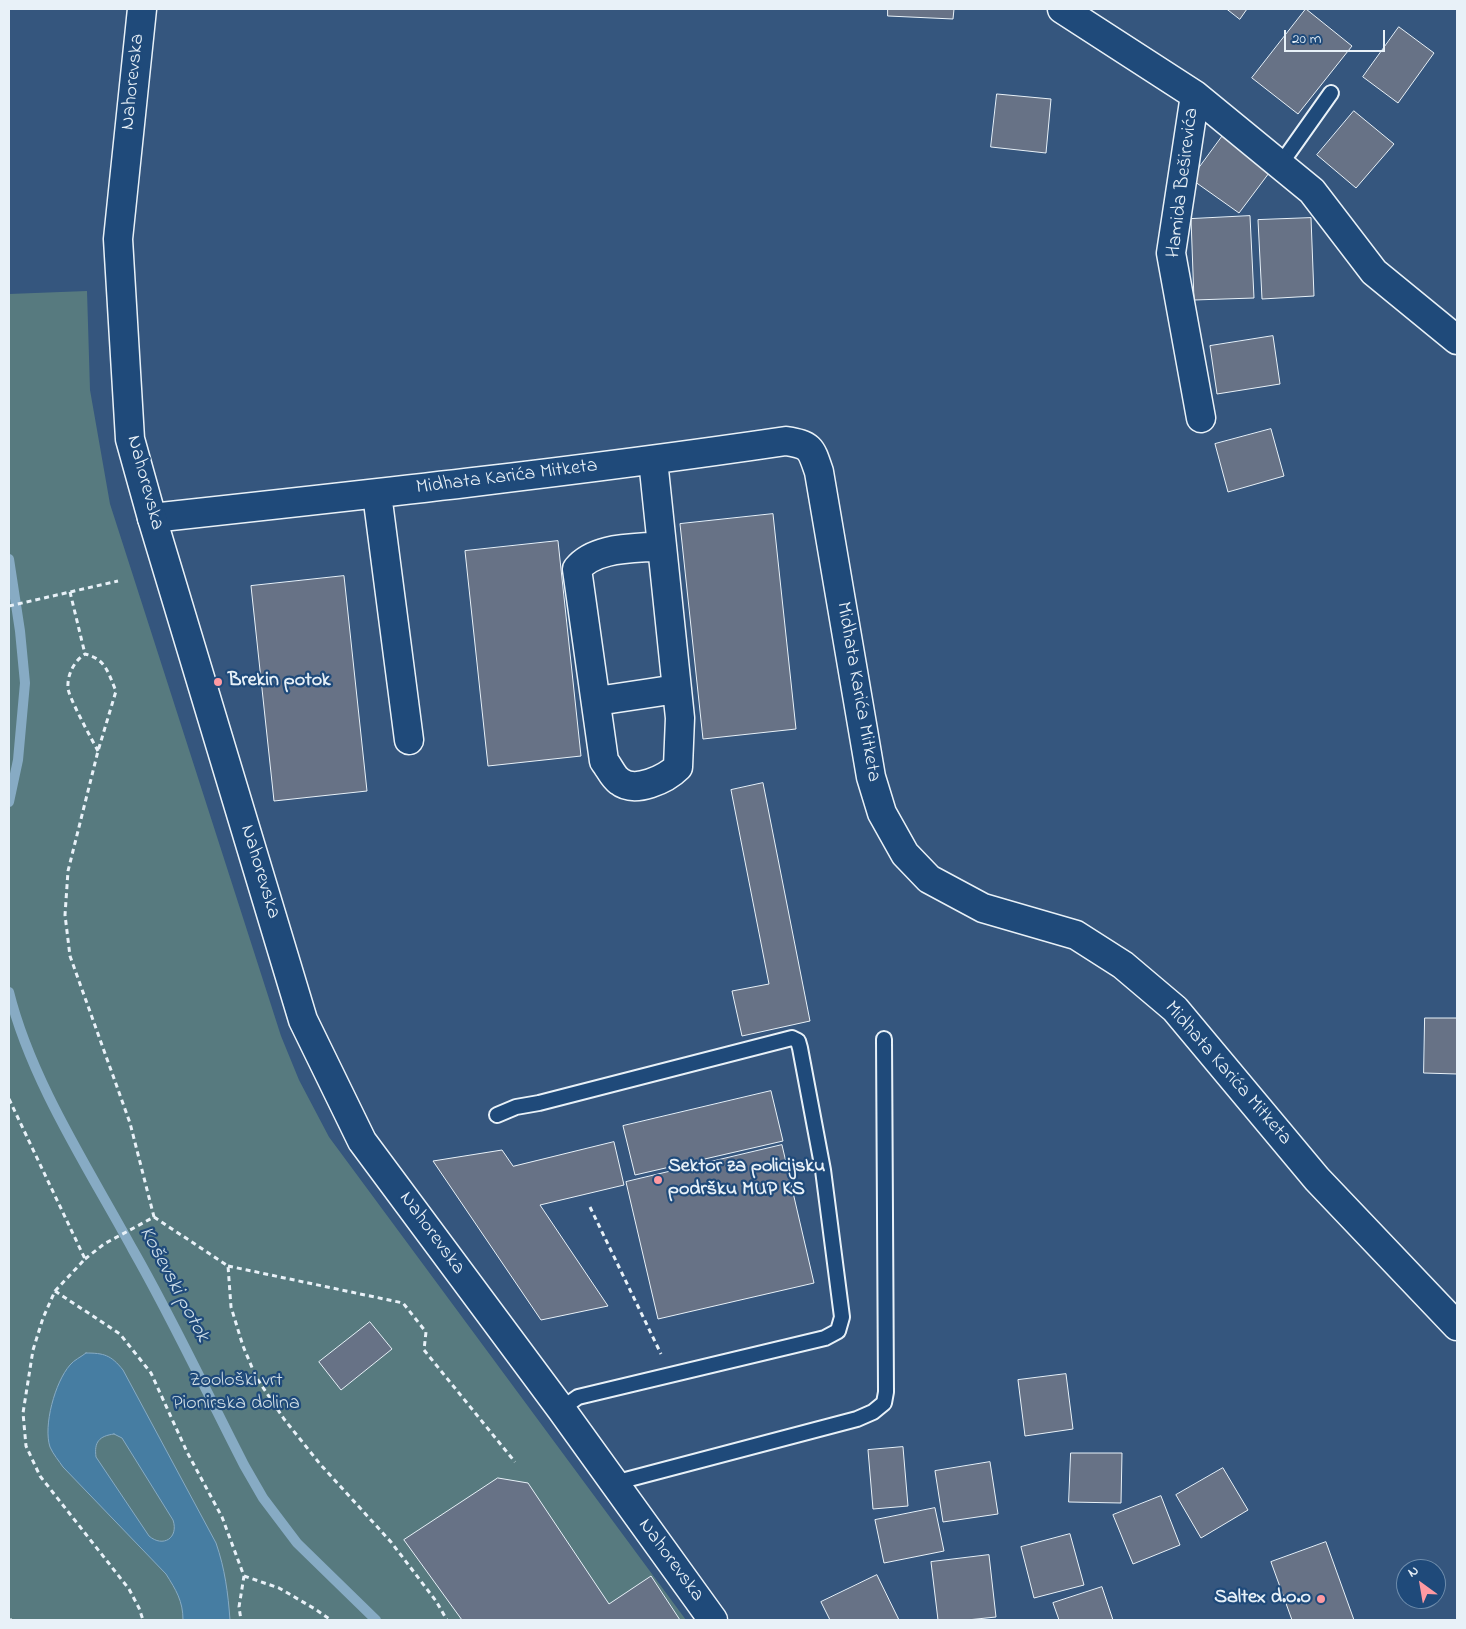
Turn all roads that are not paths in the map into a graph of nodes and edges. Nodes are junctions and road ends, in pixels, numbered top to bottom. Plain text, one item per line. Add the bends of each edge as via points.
1 (142, 9) edge
2 (1062, 9) edge
3 (1331, 93) dead end
4 (1195, 95) junction
5 (1280, 165) junction
6 (1457, 340) edge
7 (1201, 418) dead end
8 (653, 460) junction
9 (377, 494) junction
10 (152, 518) junction
11 (662, 546) junction
12 (677, 689) junction
13 (597, 701) junction
14 (409, 740) dead end
15 (884, 1039) dead end
16 (497, 1115) dead end
17 (1457, 1326) edge
18 (561, 1409) junction
19 (614, 1483) junction
20 (713, 1620) edge

1 - 10 street, Nahorevska via 118,239 130,439
2 - 4 street, Hamida Beširevića
3 - 5 lane
4 - 5 street, Hamida Beširevića
4 - 7 street, Hamida Beširevića via 1171,253
5 - 6 street, Hamida Beširevića via 1312,191 1374,272
8 - 9 street, Midhata Karića Mitketa
8 - 11 street
8 - 17 street, Midhata Karića Mitketa via 786,441 811,450 819,472 871,777 882,813 905,854 930,879 983,908 1076,935 1123,965 1175,1009 1317,1179
9 - 10 street, Midhata Karića Mitketa
9 - 14 street
10 - 18 street, Nahorevska via 303,1020 362,1141
11 - 12 street
11 - 13 street via 609,552 584,562 577,570
12 - 13 street
12 - 13 street via 680,718 678,767 659,781 629,786 618,781 604,761
15 - 19 lane via 884,1403 857,1419
16 - 18 lane via 526,1104 792,1038 798,1041 823,1170 842,1317 838,1331 825,1338 578,1396
18 - 19 street, Nahorevska
19 - 20 street, Nahorevska

